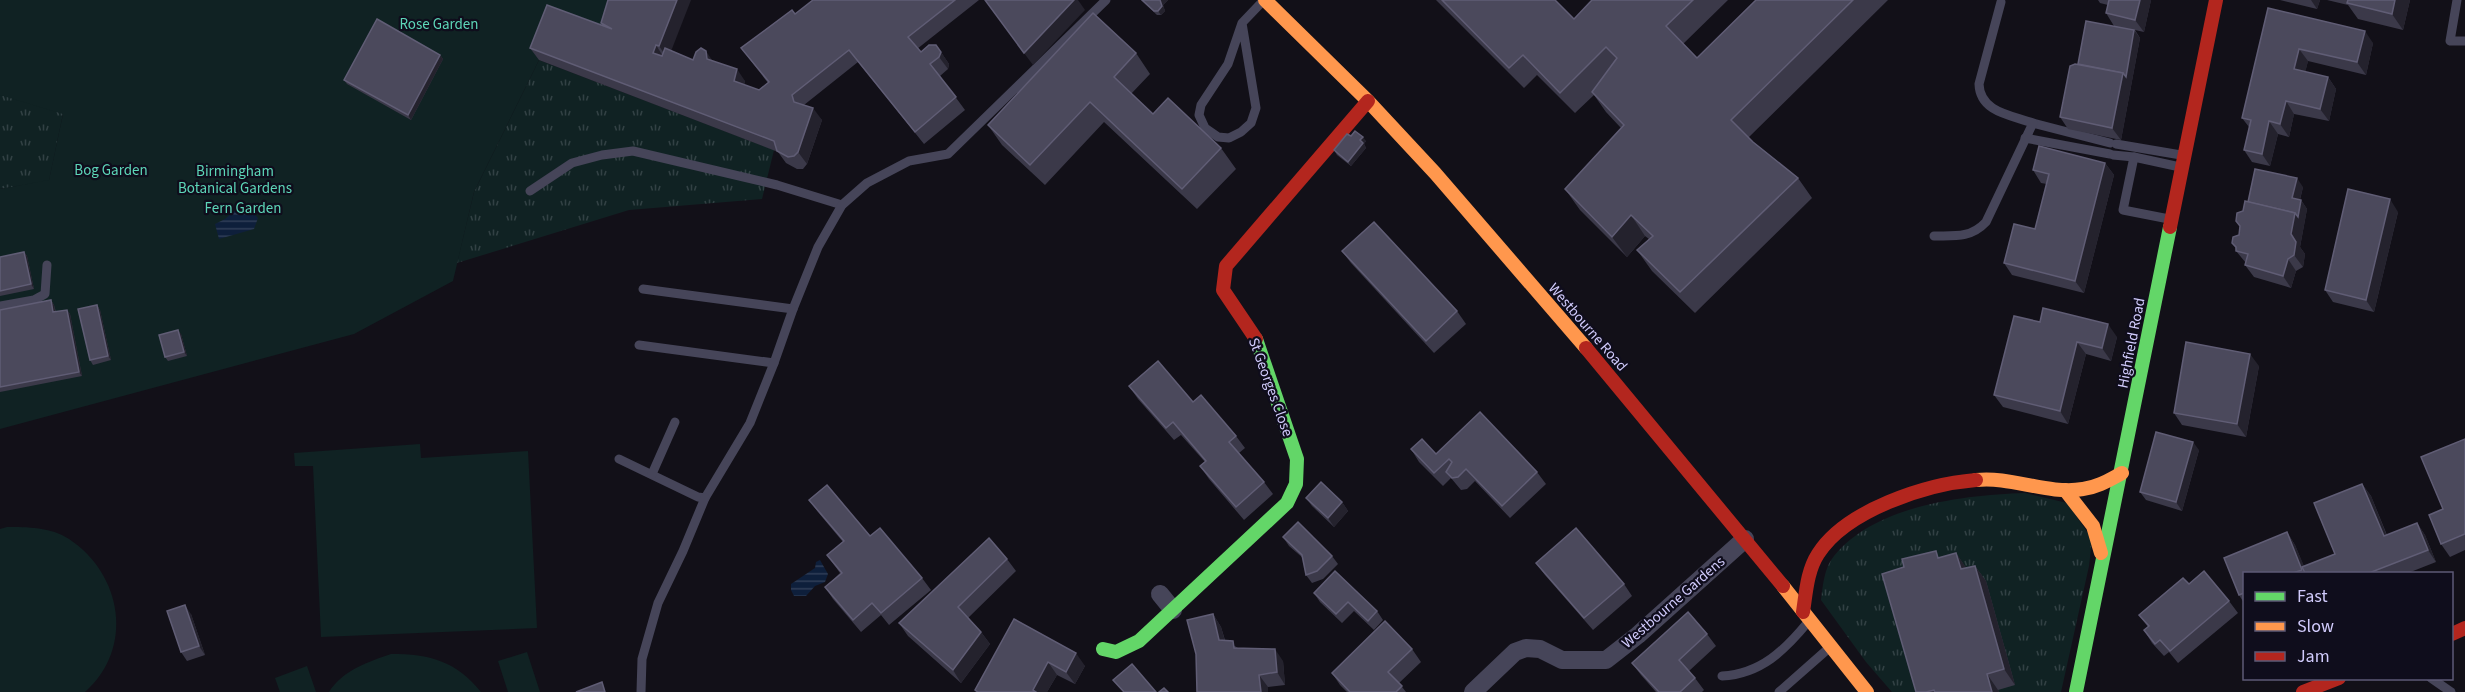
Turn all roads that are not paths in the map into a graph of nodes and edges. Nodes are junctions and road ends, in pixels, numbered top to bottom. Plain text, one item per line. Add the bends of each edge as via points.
1 (1106, 0) edge
2 (1264, 0) edge
3 (2216, 0) edge
4 (2457, 0) edge
5 (2001, 2) dead end
6 (1242, 23) junction
7 (2465, 41) edge
8 (1368, 101) junction
9 (2033, 123) junction
10 (2025, 138) junction
11 (2134, 157) junction
12 (2184, 161) junction
13 (530, 191) dead end
14 (842, 205) junction
15 (2172, 219) junction
16 (1934, 236) dead end
17 (47, 265) dead end
18 (643, 289) dead end
19 (0, 306) edge
20 (793, 309) junction
21 (639, 345) dead end
22 (774, 363) junction
23 (675, 422) dead end
24 (619, 459) dead end
25 (2122, 473) junction
26 (652, 474) junction
27 (2065, 490) junction
28 (705, 498) junction
29 (1745, 539) junction
30 (2102, 558) junction
31 (1160, 594) dead end
32 (1173, 610) junction
33 (1807, 616) junction
34 (1831, 647) junction
35 (1103, 649) dead end
36 (1722, 676) dead end
37 (2334, 680) edge
38 (2434, 680) edge
39 (641, 692) edge
40 (1473, 692) edge
41 (1779, 692) edge
42 (1867, 692) edge
43 (2076, 692) edge
44 (2303, 692) edge
45 (2451, 692) edge

1 - 14 lane via 948,154 909,161 867,183
2 - 6 lane
2 - 8 main road, Westbourne Road
3 - 12 main road, Highfield Road
4 - 7 lane via 2450,41
5 - 9 lane via 1979,84 1980,96 1986,105
6 - 6 lane via 1256,108 1251,123 1241,132 1229,138 1218,137 1205,128 1199,115 1201,105 1228,64
8 - 29 main road, Westbourne Road via 1588,350
8 - 32 main road, St Georges Close via 1226,266 1223,290 1258,342 1297,459 1296,484 1287,503
9 - 10 lane
9 - 12 lane
10 - 11 lane
10 - 16 lane via 1986,222 1978,231 1966,236
11 - 12 lane
11 - 15 lane via 2123,210
12 - 15 main road, Highfield Road
13 - 14 lane via 572,163 602,154 633,151 777,185
14 - 20 lane via 818,247
15 - 25 main road, Highfield Road
17 - 19 lane via 45,294
18 - 20 lane
20 - 22 lane
21 - 22 lane
22 - 28 lane via 750,423
23 - 26 lane
24 - 26 lane
25 - 27 main road via 2096,486
25 - 30 main road, Highfield Road
26 - 28 lane
27 - 30 main road via 2099,535
27 - 33 main road via 1984,479 1933,487 1892,500 1836,533 1818,553 1808,578
28 - 39 lane via 658,603 642,659
29 - 33 main road, Westbourne Road
29 - 40 street, Westbourne Gardens via 1606,660 1562,660 1540,649 1526,648 1515,652
30 - 43 main road, Highfield Road
31 - 32 street
32 - 35 main road, St Georges Close via 1139,641 1116,652
33 - 34 main road, Westbourne Road
33 - 36 lane via 1778,656 1756,669
34 - 41 lane
34 - 42 main road, Westbourne Road
37 - 44 main road
38 - 45 lane

